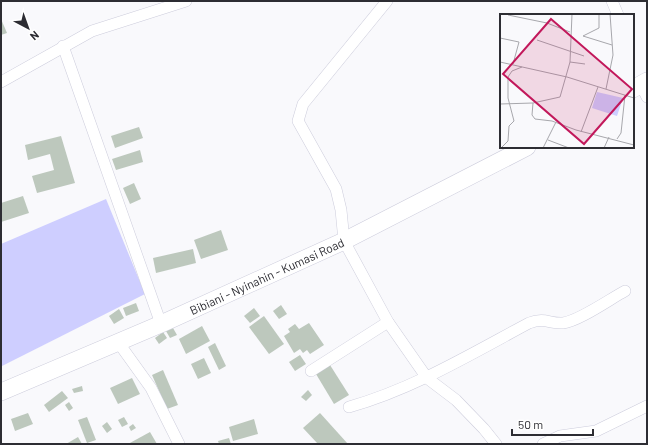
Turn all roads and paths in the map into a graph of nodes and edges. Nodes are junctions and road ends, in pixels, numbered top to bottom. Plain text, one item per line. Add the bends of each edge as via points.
1 (186, 1) edge
2 (387, 1) edge
3 (612, 1) edge
4 (618, 14) edge
5 (63, 46) junction
6 (1, 82) edge
7 (524, 148) edge
8 (344, 241) junction
9 (625, 291) dead end
10 (388, 322) junction
11 (161, 324) junction
12 (118, 342) junction
13 (311, 371) dead end
14 (427, 378) junction
15 (3, 388) edge
16 (647, 406) edge
17 (350, 407) dead end
18 (180, 444) edge
19 (496, 444) edge
20 (543, 444) edge

1 - 5 street via 92,31
2 - 8 street via 303,104 298,121 336,189
3 - 4 street
5 - 6 street
5 - 11 street
7 - 8 main road, Bibiani - Nyinahin - Kumasi Road
8 - 10 street
8 - 11 main road, Bibiani - Nyinahin - Kumasi Road
9 - 14 street via 573,320 562,323 538,320 529,323
10 - 13 street
10 - 14 street
11 - 12 main road, Bibiani - Nyinahin - Kumasi Road
12 - 15 main road, Bibiani - Nyinahin - Kumasi Road
12 - 18 street via 151,388
14 - 17 street via 373,401
14 - 19 street via 456,400
16 - 20 street via 596,431 560,436

